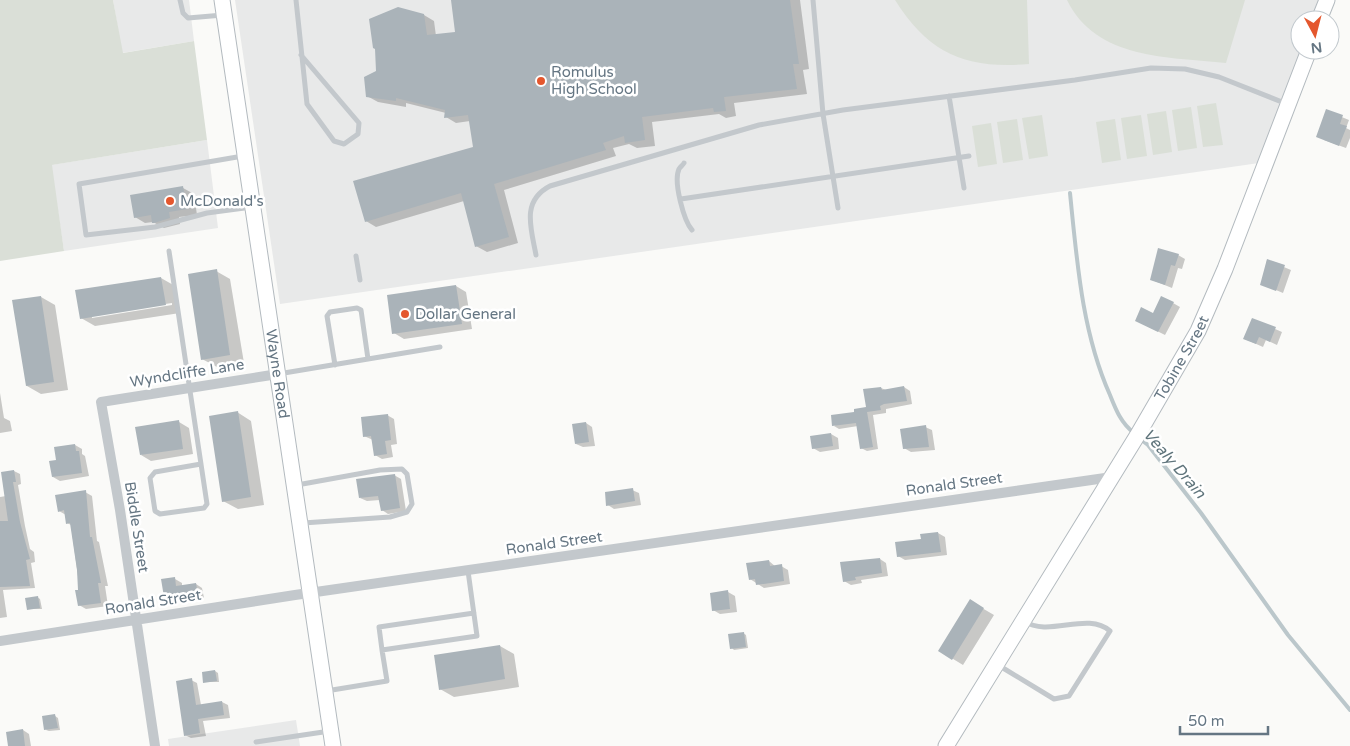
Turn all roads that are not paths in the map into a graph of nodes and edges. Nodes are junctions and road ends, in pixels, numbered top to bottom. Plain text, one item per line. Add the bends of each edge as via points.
1 (180, 0) edge
2 (296, 0) edge
3 (812, 0) edge
4 (223, 7) edge
5 (301, 55) junction
6 (1305, 60) edge
7 (949, 96) junction
8 (1288, 105) junction
9 (823, 114) junction
10 (246, 156) junction
11 (969, 156) dead end
12 (959, 157) junction
13 (684, 164) dead end
14 (832, 175) junction
15 (964, 188) dead end
16 (681, 199) junction
17 (253, 207) junction
18 (838, 208) dead end
19 (692, 230) dead end
20 (169, 251) dead end
21 (536, 255) dead end
22 (356, 256) dead end
23 (360, 280) dead end
24 (440, 347) dead end
25 (368, 359) junction
26 (335, 365) junction
27 (278, 374) junction
28 (190, 388) junction
29 (101, 402) joint
30 (201, 464) junction
31 (1112, 477) junction
32 (294, 486) junction
33 (300, 524) junction
34 (468, 571) junction
35 (310, 594) junction
36 (474, 613) junction
37 (136, 620) junction
38 (1022, 620) junction
39 (0, 641) edge
40 (382, 650) junction
41 (996, 664) junction
42 (325, 691) junction
43 (332, 738) edge
44 (256, 742) dead end
45 (155, 746) edge
46 (946, 746) edge

1 - 4 lane via 183,13 188,18
2 - 5 lane
3 - 9 lane
4 - 10 street, Wayne Road
5 - 5 lane via 307,104 334,141 344,144 358,134 359,123
6 - 8 street, Tobine Street
7 - 8 lane via 1151,68 1185,69 1219,77
7 - 9 lane
7 - 12 lane
8 - 31 street, Tobine Street via 1198,331
9 - 14 lane
9 - 21 lane via 759,125 550,186 533,200 529,212
10 - 17 street, Wayne Road
10 - 17 lane via 79,184 80,192 86,235 155,227 207,213
11 - 12 lane
12 - 14 lane
12 - 15 lane
13 - 16 lane via 678,179
14 - 16 lane
14 - 18 lane
16 - 19 lane via 683,216
17 - 27 street, Wayne Road
20 - 28 lane
22 - 23 lane
24 - 25 lane
25 - 26 lane
25 - 26 lane via 362,310 330,312 327,316
26 - 27 lane
27 - 28 street, Wyndcliffe Lane
27 - 32 street, Wayne Road
28 - 29 street, Wyndcliffe Lane
28 - 30 lane
29 - 37 street, Biddle Street
30 - 30 lane via 207,504 204,508 160,514 155,511 150,478 155,472
31 - 34 street, Ronald Street
31 - 38 street, Tobine Street
32 - 33 street, Wayne Road
32 - 33 lane via 402,469 407,474 412,504 407,512 390,516
33 - 35 street, Wayne Road
34 - 35 street, Ronald Street
34 - 36 lane
35 - 37 street, Ronald Street
35 - 42 street, Wayne Road
36 - 40 lane via 477,636
36 - 40 lane via 379,627
37 - 39 street, Ronald Street
37 - 45 street, Biddle Street
38 - 41 street, Tobine Street
38 - 41 lane via 1033,627 1098,624 1110,631 1069,696 1063,698 1054,699
40 - 42 lane via 387,681
41 - 46 street, Tobine Street
42 - 43 street, Wayne Road
43 - 44 lane

